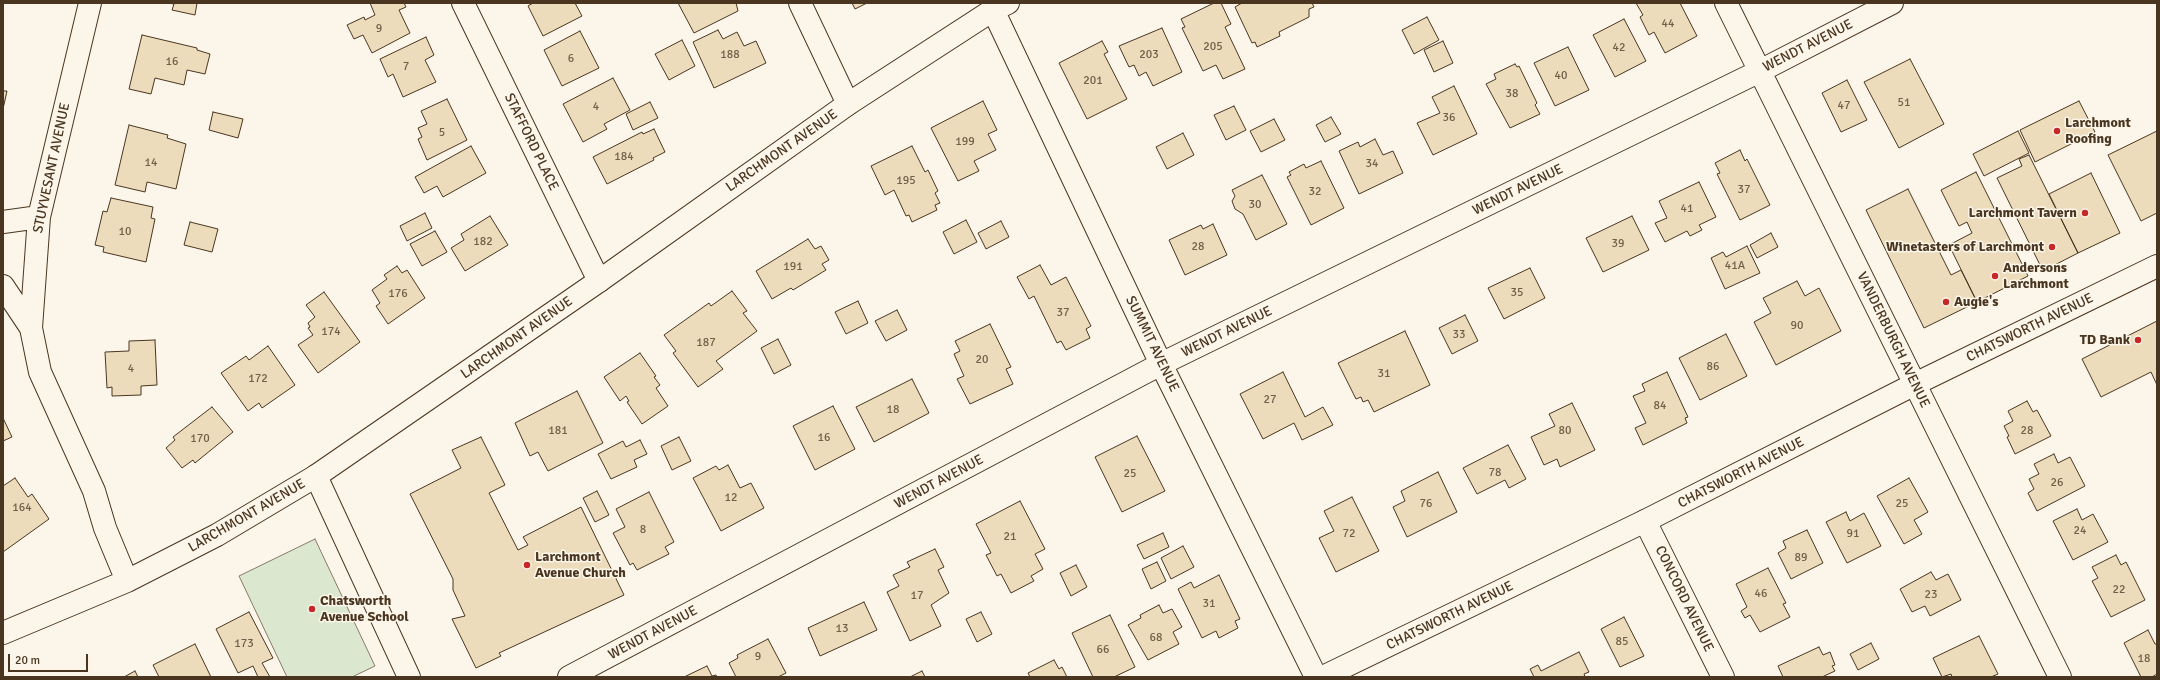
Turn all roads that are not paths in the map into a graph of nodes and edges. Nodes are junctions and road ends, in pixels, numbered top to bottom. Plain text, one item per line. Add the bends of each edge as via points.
1 (90, 3) edge
2 (463, 3) edge
3 (800, 3) edge
4 (1726, 3) edge
5 (1892, 3) edge
6 (1000, 6) edge
7 (1760, 72) junction
8 (848, 104) junction
9 (39, 216) junction
10 (3, 222) edge
11 (2157, 266) edge
12 (599, 281) junction
13 (3, 286) edge
14 (31, 328) junction
15 (1161, 364) junction
16 (1915, 384) junction
17 (316, 476) junction
18 (1645, 521) junction
19 (127, 581) junction
20 (3, 633) edge
21 (409, 677) edge
22 (569, 677) edge
23 (1316, 677) edge
24 (1323, 677) edge
25 (1723, 677) edge
26 (2060, 677) edge

1 - 9 street, STUYVESANT AVENUE
2 - 12 street, STAFFORD PLACE
3 - 8 street
4 - 7 street, VANDERBURGH AVENUE
5 - 7 street, WENDT AVENUE
6 - 8 street, LARCHMONT AVENUE
6 - 15 street, SUMMIT AVENUE
7 - 15 street, WENDT AVENUE
7 - 16 street, VANDERBURGH AVENUE
8 - 12 street, LARCHMONT AVENUE
9 - 10 street
9 - 14 street, STUYVESANT AVENUE
11 - 16 street, CHATSWORTH AVENUE
12 - 17 street, LARCHMONT AVENUE
13 - 14 street
14 - 19 street, STUYVESANT AVENUE via 40,372 94,491 105,528
15 - 22 street, WENDT AVENUE
15 - 23 street, SUMMIT AVENUE
16 - 18 street, CHATSWORTH AVENUE
16 - 26 street, VANDERBURGH AVENUE
17 - 19 street, LARCHMONT AVENUE via 217,536
17 - 21 street
18 - 24 street, CHATSWORTH AVENUE
18 - 25 street, CONCORD AVENUE
19 - 20 street, LARCHMONT AVENUE

